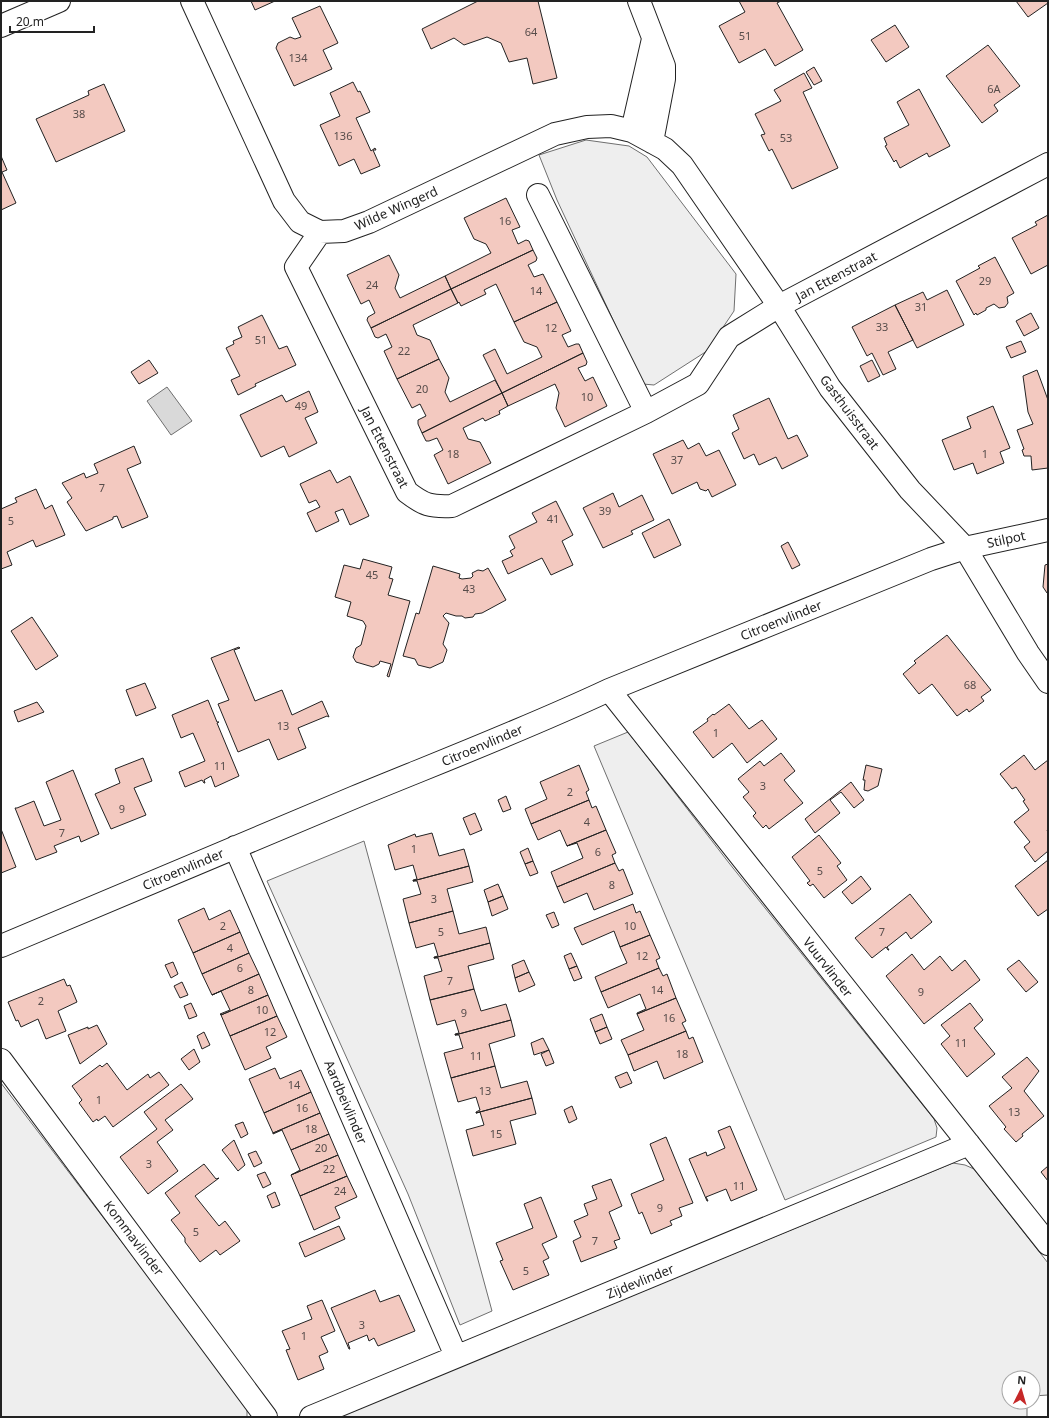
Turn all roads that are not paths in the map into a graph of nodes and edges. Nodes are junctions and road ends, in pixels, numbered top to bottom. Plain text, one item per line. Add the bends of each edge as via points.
1 (59, 1) edge
2 (192, 1) edge
3 (639, 1) edge
4 (1, 26) edge
5 (653, 39) junction
6 (632, 131) junction
7 (652, 142) junction
8 (1048, 164) edge
9 (538, 196) dead end
10 (320, 232) junction
11 (779, 306) junction
12 (646, 412) junction
13 (1048, 530) edge
14 (965, 548) junction
15 (1048, 682) edge
16 (608, 690) junction
17 (235, 847) junction
18 (1, 946) edge
19 (1, 1060) edge
20 (969, 1144) junction
21 (1048, 1244) edge
22 (456, 1356) junction
23 (266, 1417) edge
24 (310, 1417) edge

1 - 4 street
2 - 10 street, Wilde Wingerd via 284,202 300,222
3 - 5 street
5 - 6 street
5 - 7 street via 664,66 664,78
6 - 7 street, Gasthuisstraat
6 - 10 street, Wilde Wingerd via 611,126 587,127 555,134 369,222 344,231
7 - 11 street, Gasthuisstraat via 665,149 682,165
8 - 11 street, Jan Ettenstraat
9 - 12 street
10 - 12 street, Jan Ettenstraat via 296,268 407,492 420,502 435,506 452,506
11 - 12 street, Jan Ettenstraat via 729,337 698,384
11 - 14 street, Gasthuisstraat via 835,394 910,490
13 - 14 street, Stilpot
14 - 15 street, Gasthuisstraat
14 - 16 street, Citroenvlinder via 931,559
16 - 17 street, Citroenvlinder via 462,754
16 - 20 street, Vuurvlinder
17 - 18 street, Citroenvlinder
17 - 22 street, Aardbeivlinder
19 - 23 street, Kommavlinder
20 - 21 street, Vuurvlinder
20 - 22 street, Zijdevlinder
22 - 24 street, Zijdevlinder

